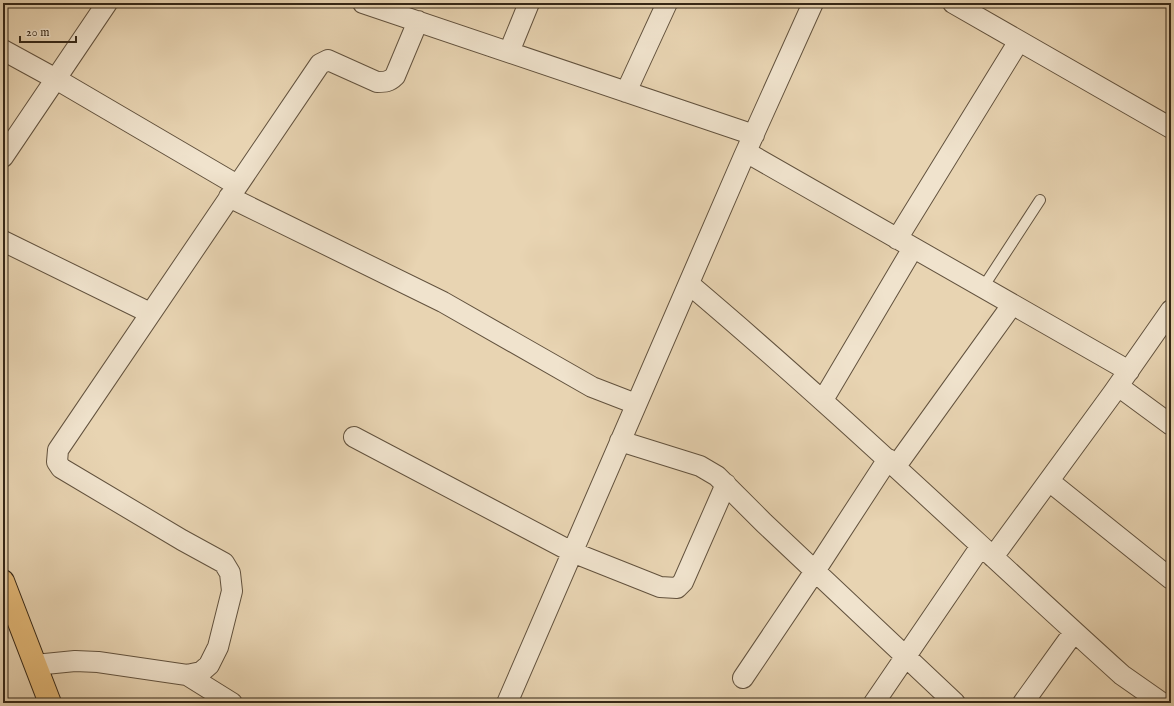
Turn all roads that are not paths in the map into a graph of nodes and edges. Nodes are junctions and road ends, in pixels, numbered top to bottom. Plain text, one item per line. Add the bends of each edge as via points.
1 (107, 3) edge
2 (363, 3) edge
3 (529, 3) edge
4 (667, 3) edge
5 (813, 3) edge
6 (953, 3) edge
7 (418, 20) junction
8 (1019, 41) junction
9 (3, 50) edge
10 (508, 52) junction
11 (56, 79) junction
12 (626, 92) junction
13 (1171, 128) edge
14 (750, 144) junction
15 (3, 157) edge
16 (233, 191) junction
17 (1040, 200) dead end
18 (3, 241) edge
19 (905, 244) junction
20 (689, 284) junction
21 (982, 289) junction
22 (1012, 305) junction
23 (1171, 310) edge
24 (150, 313) junction
25 (1123, 379) junction
26 (823, 400) junction
27 (636, 404) junction
28 (1171, 424) edge
29 (354, 437) dead end
30 (620, 441) junction
31 (892, 462) junction
32 (1049, 481) junction
33 (726, 484) junction
34 (572, 552) junction
35 (987, 552) junction
36 (815, 571) junction
37 (1171, 579) edge
38 (3, 581) edge
39 (1074, 632) junction
40 (906, 656) junction
41 (35, 665) junction
42 (187, 675) junction
43 (743, 678) dead end
44 (50, 703) edge
45 (231, 703) edge
46 (507, 703) edge
47 (874, 703) edge
48 (955, 703) edge
49 (1023, 703) edge
50 (1162, 703) edge

1 - 11 street
2 - 7 street
3 - 10 street
4 - 12 street
5 - 14 street
6 - 8 street
7 - 10 street
7 - 16 street via 395,76 390,80 377,82 328,60 320,64
8 - 13 street
8 - 19 street
9 - 11 street
10 - 12 street
11 - 15 street
11 - 16 street
12 - 14 street
14 - 19 street
14 - 20 street
16 - 24 street
16 - 27 street via 443,302 592,386
17 - 21 lane
18 - 24 street
19 - 21 street
19 - 26 street
20 - 26 street
20 - 27 street
21 - 22 street
22 - 25 street
22 - 31 street
23 - 25 street
24 - 42 street via 58,450 57,462 62,468 224,563 230,573 232,591 218,647 209,664 201,672
25 - 28 street
25 - 32 street
26 - 31 street
27 - 30 street
29 - 34 street
30 - 33 street via 700,466 718,476
30 - 34 street
31 - 35 street
31 - 36 street
32 - 35 street
32 - 37 street
33 - 34 street via 683,582 677,588 660,587
33 - 36 street
34 - 46 street
35 - 39 street
35 - 40 street
36 - 40 street
36 - 43 street
38 - 41 main road
39 - 49 street
39 - 50 street via 1122,675
40 - 47 street
40 - 48 street
41 - 42 street via 75,661 98,662
41 - 44 main road
42 - 45 street

